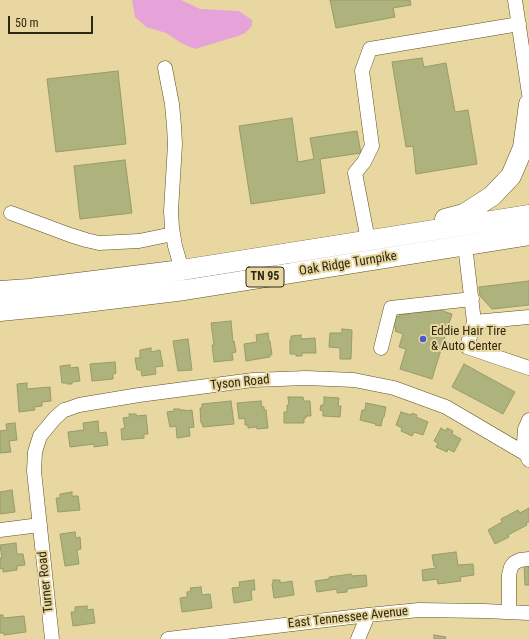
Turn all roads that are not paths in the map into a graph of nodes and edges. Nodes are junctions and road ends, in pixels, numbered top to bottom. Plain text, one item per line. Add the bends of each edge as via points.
1 (515, 0) edge
2 (519, 24) junction
3 (165, 68) dead end
4 (529, 94) edge
5 (529, 104) edge
6 (11, 213) dead end
7 (529, 215) edge
8 (173, 234) junction
9 (529, 235) edge
10 (390, 237) junction
11 (368, 240) junction
12 (465, 245) junction
13 (371, 260) junction
14 (182, 270) junction
15 (185, 290) junction
16 (0, 291) edge
17 (472, 299) junction
18 (0, 311) edge
19 (529, 317) edge
20 (474, 322) junction
21 (382, 348) dead end
22 (529, 368) edge
23 (529, 420) edge
24 (528, 458) edge
25 (40, 525) junction
26 (0, 530) edge
27 (529, 559) edge
28 (509, 612) junction
29 (529, 613) edge
30 (368, 615) junction
31 (52, 639) edge
32 (168, 639) edge
33 (358, 639) edge

1 - 2 street
2 - 4 street
2 - 11 street via 370,49 362,71 372,146 355,173
3 - 8 street via 174,126 171,211
5 - 10 highway via 523,148 511,176 492,196 464,214
6 - 8 street via 99,243 139,241
7 - 10 highway, Oak Ridge Turnpike / TN 95
8 - 14 street
9 - 12 highway, Oak Ridge Turnpike / TN 95
10 - 11 highway, Oak Ridge Turnpike / TN 95
11 - 13 highway
11 - 14 highway, Oak Ridge Turnpike / TN 95
12 - 13 highway, Oak Ridge Turnpike / TN 95
12 - 17 street
13 - 15 highway, Oak Ridge Turnpike / TN 95
14 - 15 highway
14 - 16 highway, Oak Ridge Turnpike / TN 95
15 - 18 highway, Oak Ridge Turnpike / TN 95
17 - 20 street
17 - 21 street via 391,308
19 - 20 street
20 - 22 street via 467,347
23 - 24 street via 524,442
24 - 25 street, Tyson Road via 446,407 394,388 354,380 253,380 139,395 64,410 40,436 35,452 34,471
25 - 26 street
25 - 31 street, Turner Road
27 - 28 street via 520,560 511,567
28 - 29 street, East Tennessee Avenue
28 - 30 street, East Tennessee Avenue via 419,610
30 - 32 street, East Tennessee Avenue
30 - 33 street

